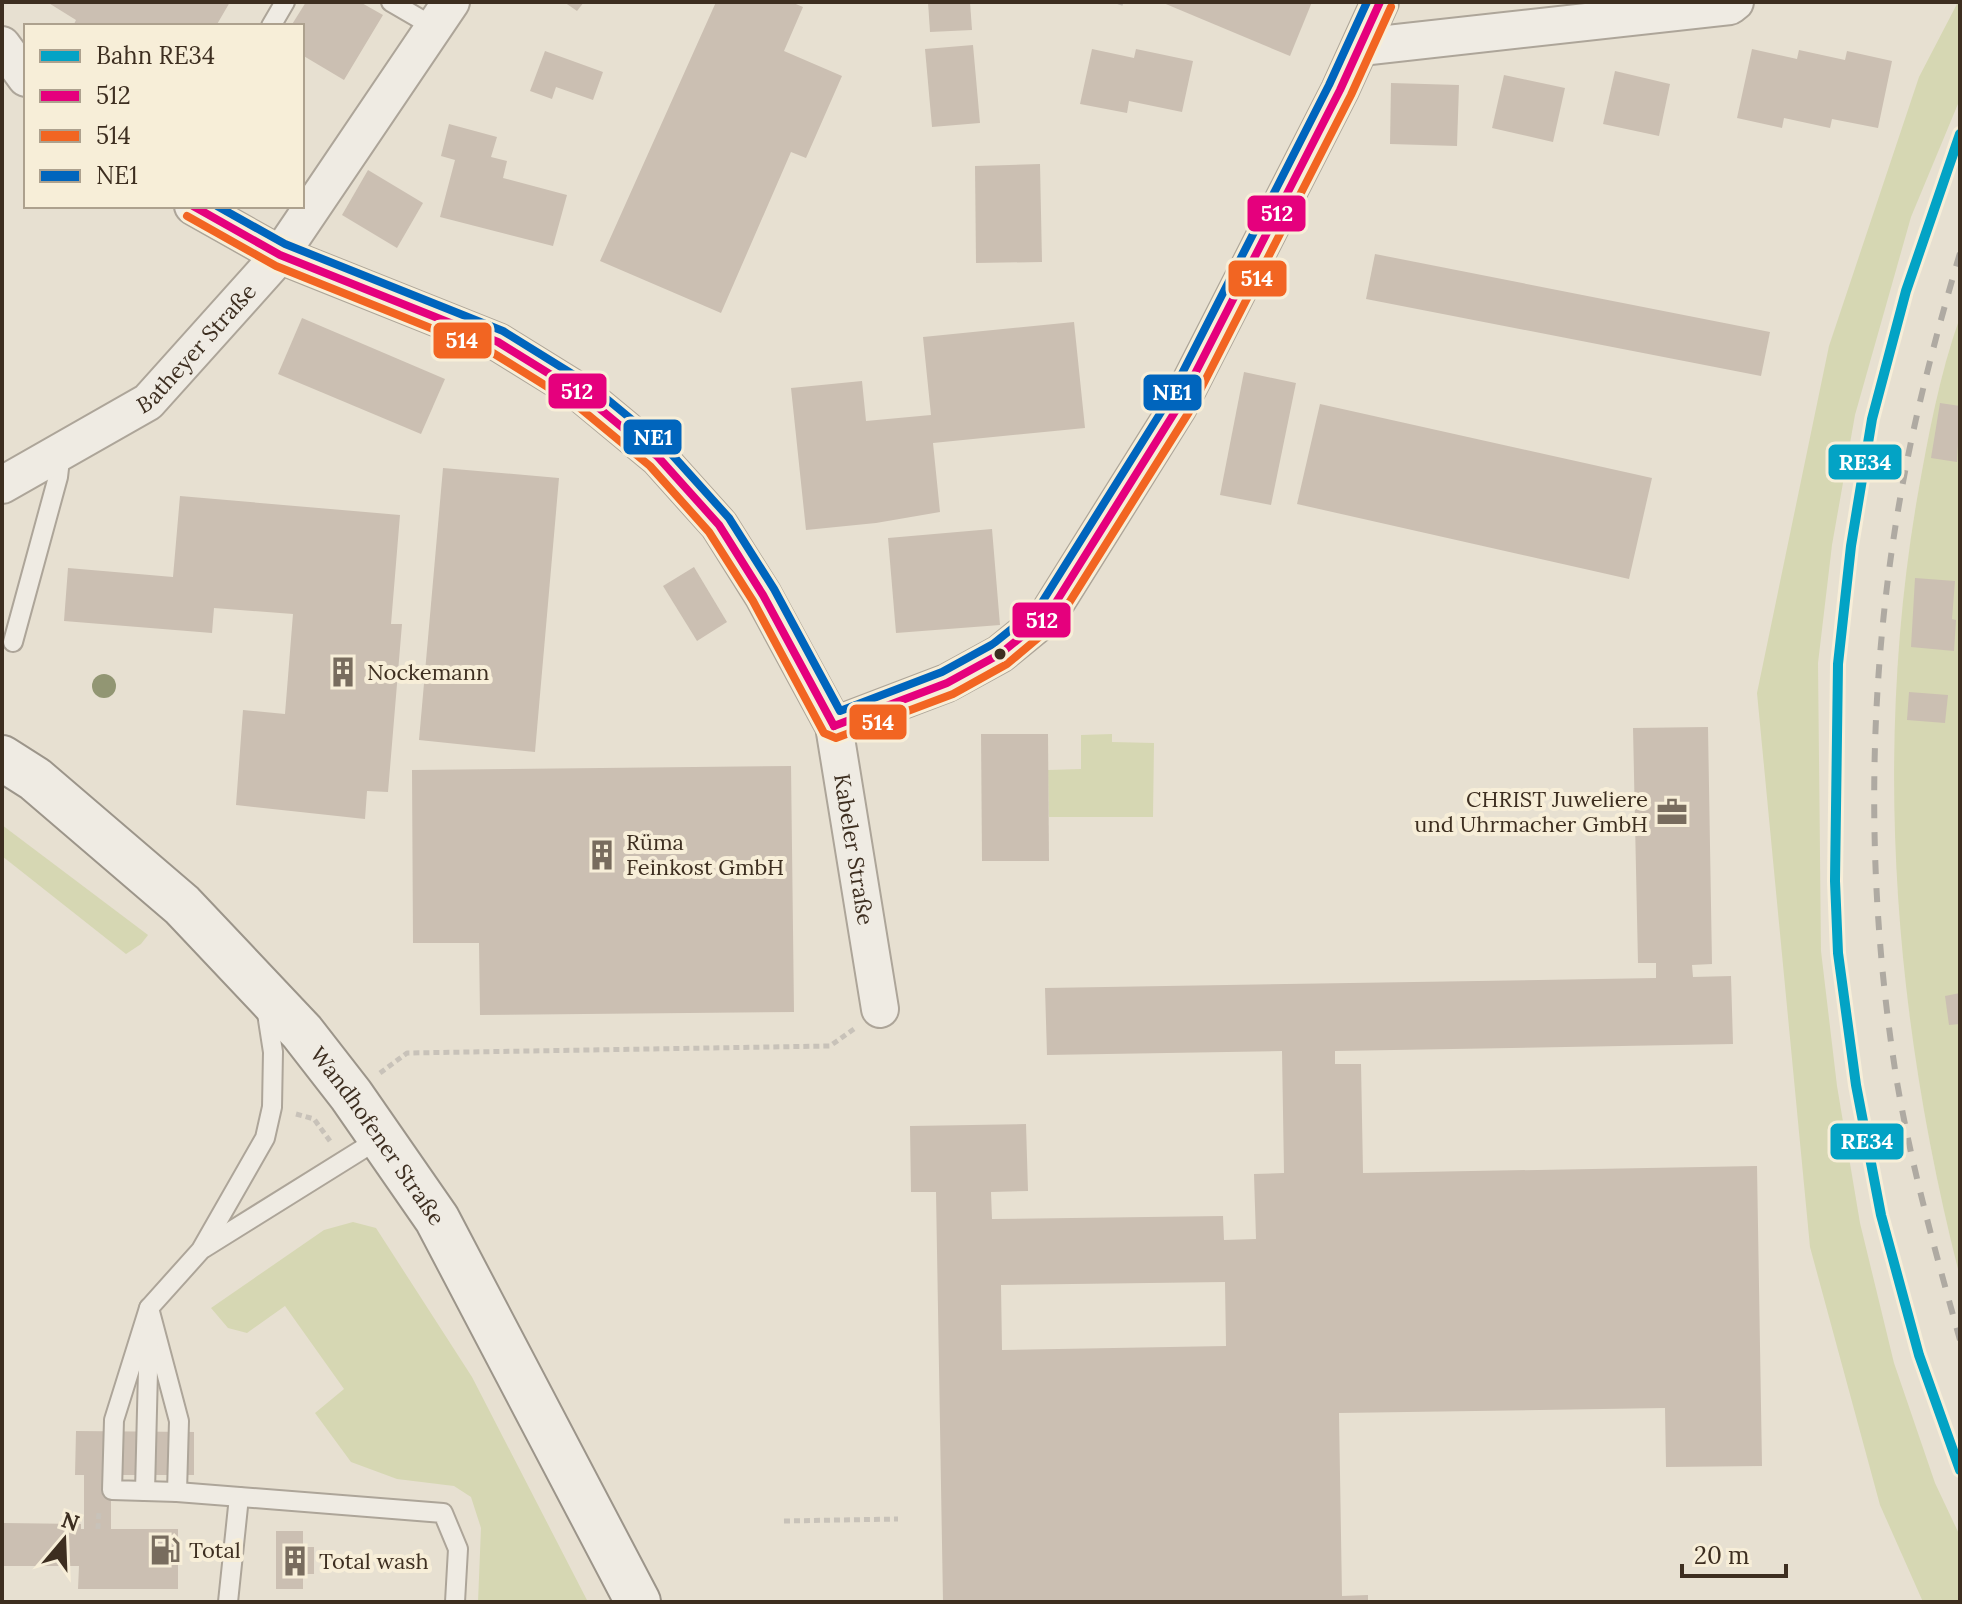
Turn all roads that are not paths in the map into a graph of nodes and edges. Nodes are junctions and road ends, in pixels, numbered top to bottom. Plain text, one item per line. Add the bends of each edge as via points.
1 (285, 2) edge
2 (391, 2) edge
3 (1380, 2) edge
4 (1735, 2) edge
5 (443, 15) edge
6 (272, 24) edge
7 (2, 45) edge
8 (1361, 47) junction
9 (24, 75) edge
10 (197, 208) edge
11 (280, 255) junction
12 (61, 451) junction
13 (2, 485) edge
14 (13, 642) dead end
15 (834, 726) junction
16 (2, 758) edge
17 (263, 988) junction
18 (880, 1009) road end
19 (382, 1137) junction
20 (201, 1250) junction
21 (149, 1308) junction
22 (145, 1491) junction
23 (177, 1492) junction
24 (239, 1497) junction
25 (228, 1602) edge
26 (455, 1602) edge
27 (638, 1602) edge

1 - 6 lane
2 - 5 lane
3 - 8 street
4 - 8 street
5 - 11 street, Batheyer Straße
7 - 9 street
8 - 15 street via 1178,407 1048,615 1000,654 947,683
10 - 11 street, Kabeler Straße
11 - 12 street, Batheyer Straße via 148,402
11 - 15 street, Kabeler Straße via 498,342 582,394 658,457 719,525
12 - 13 street, Batheyer Straße
12 - 14 lane
15 - 18 street, Kabeler Straße
16 - 17 main road, Wandhofener Straße via 35,779 149,876
17 - 19 main road, Wandhofener Straße
17 - 20 lane via 273,1052 272,1107 265,1138
19 - 20 lane
19 - 27 main road, Wandhofener Straße via 445,1232
20 - 21 lane
21 - 22 lane
21 - 22 lane via 114,1420 112,1490
21 - 23 lane via 179,1421
22 - 23 lane
23 - 24 lane
24 - 25 lane
24 - 26 lane via 443,1513 458,1549

